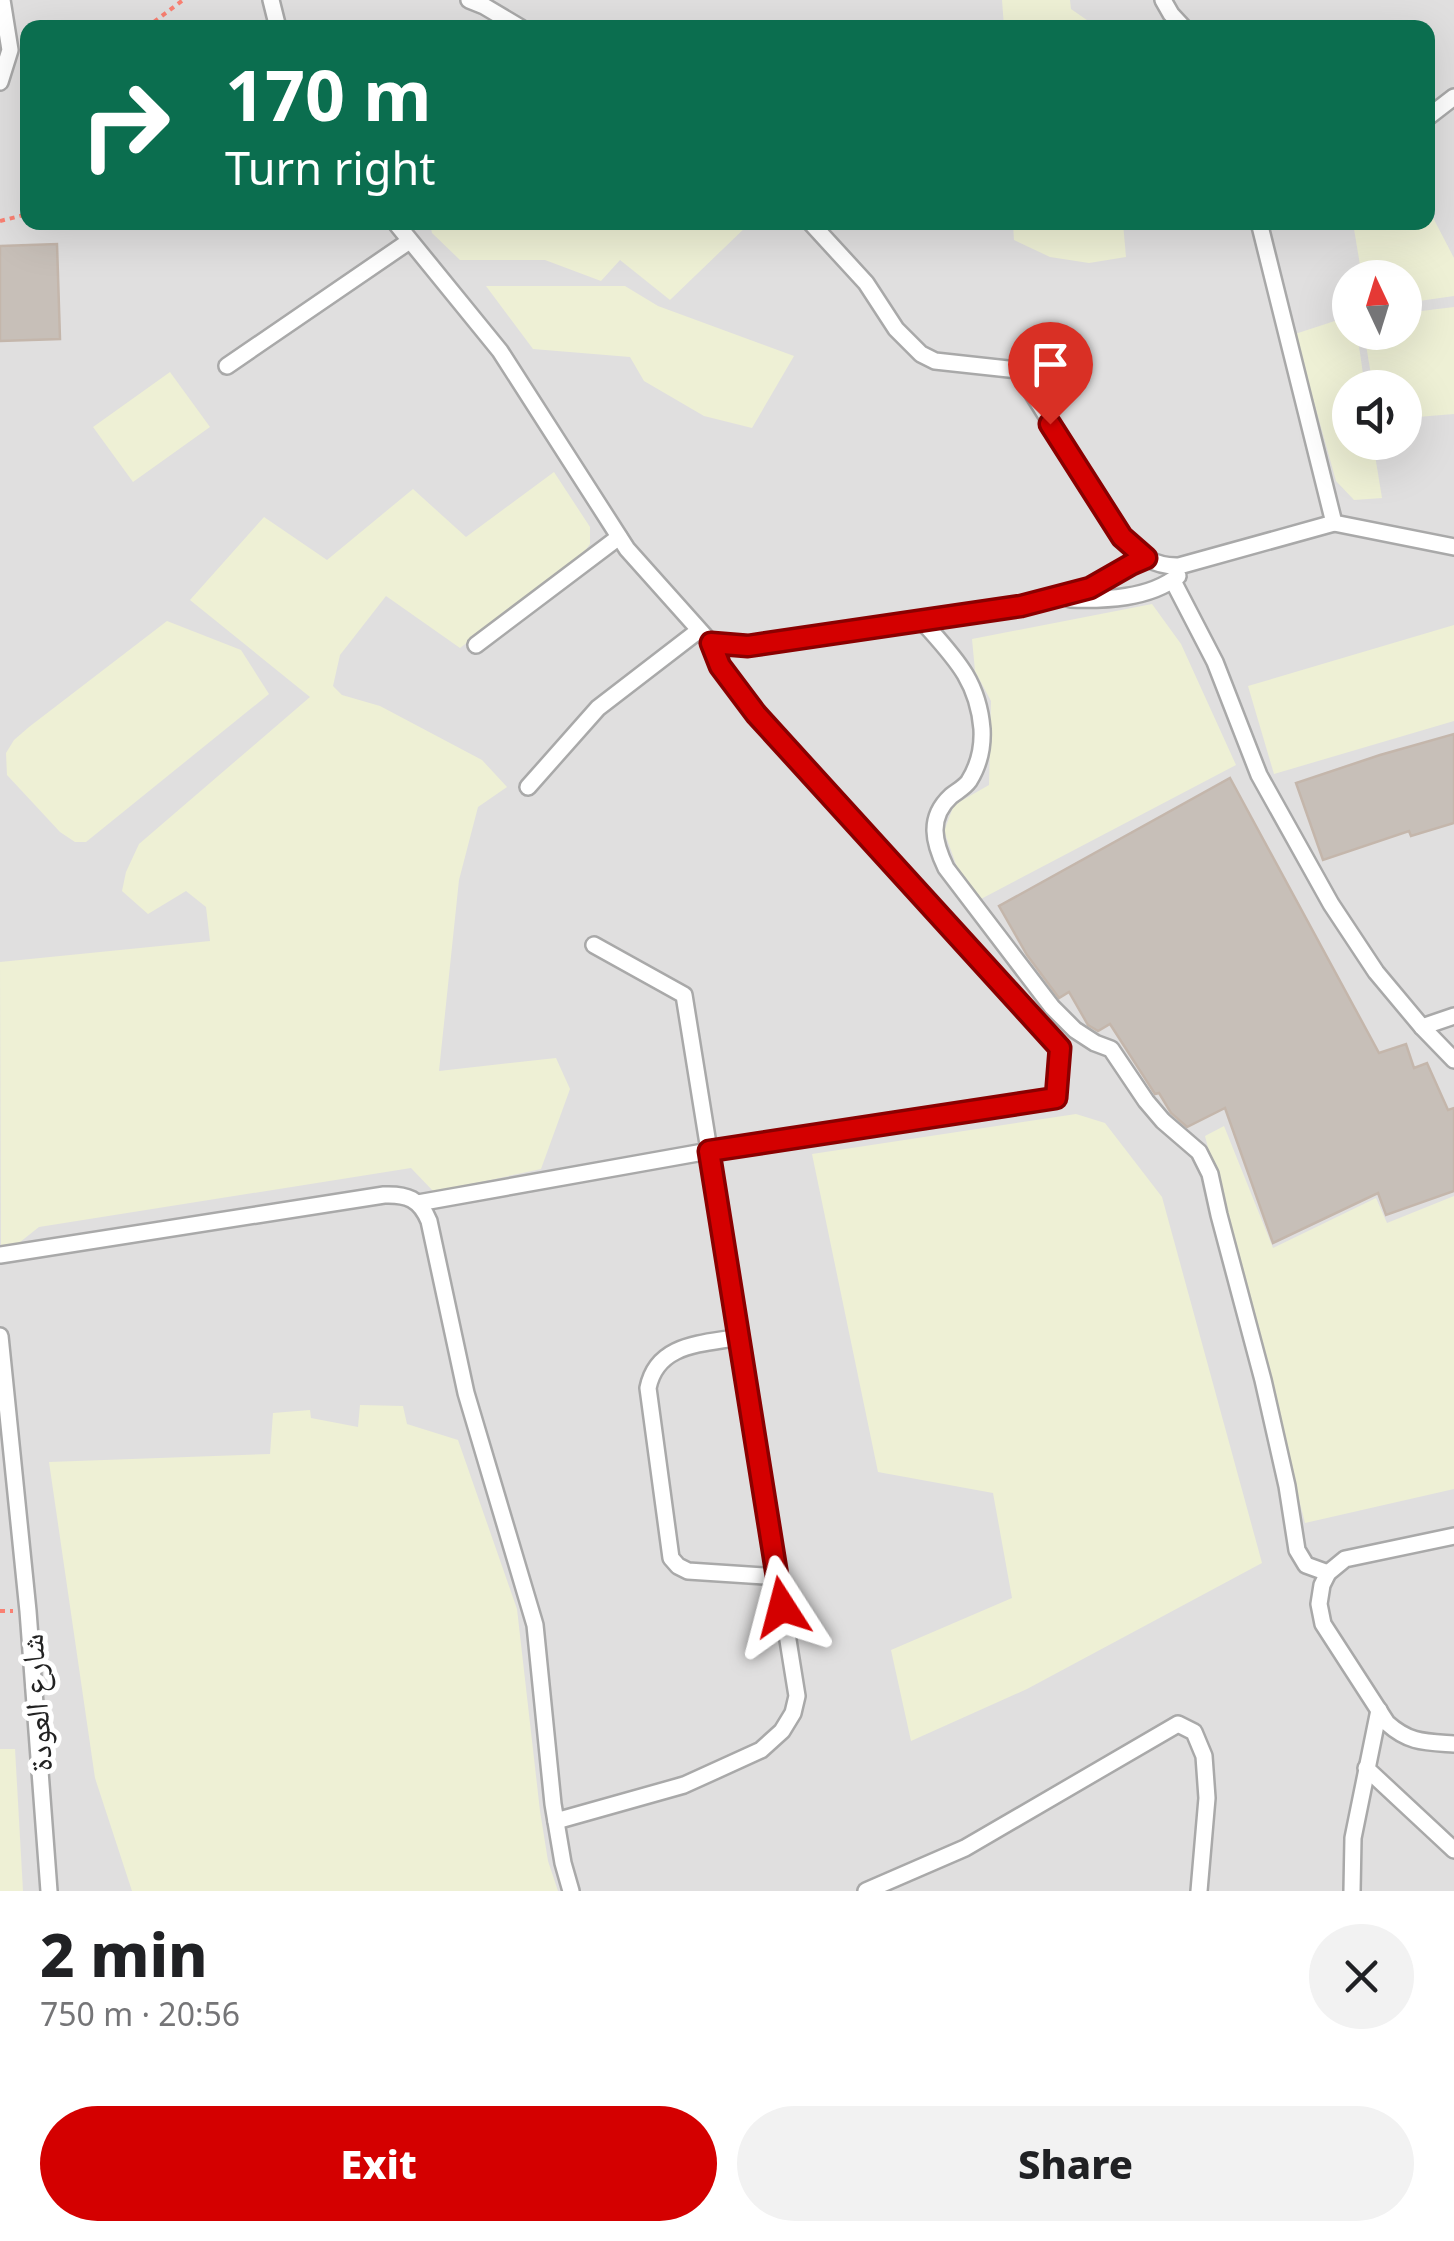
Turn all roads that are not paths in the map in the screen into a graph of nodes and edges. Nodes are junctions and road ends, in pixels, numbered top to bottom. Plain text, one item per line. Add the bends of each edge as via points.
1 (2, 0) edge
2 (468, 0) edge
3 (508, 20) edge
4 (0, 82) edge
5 (400, 230) edge
6 (817, 230) edge
7 (1261, 230) edge
8 (408, 242) junction
9 (227, 366) dead end
10 (1334, 523) junction
11 (619, 536) junction
12 (1454, 547) edge
13 (1146, 558) junction
14 (1192, 563) junction
15 (1173, 581) junction
16 (1056, 598) junction
17 (923, 622) junction
18 (698, 631) junction
19 (711, 643) junction
20 (476, 645) dead end
21 (528, 787) dead end
22 (594, 945) dead end
23 (1454, 1016) edge
24 (1422, 1027) junction
25 (1454, 1060) edge
26 (709, 1151) junction
27 (418, 1203) junction
28 (0, 1255) edge
29 (0, 1336) edge
30 (740, 1337) junction
31 (1454, 1536) edge
32 (1328, 1573) junction
33 (778, 1578) junction
34 (1379, 1710) junction
35 (1454, 1744) edge
36 (1366, 1768) junction
37 (556, 1821) junction
38 (1454, 1850) edge
39 (49, 1891) edge
40 (571, 1891) edge
41 (866, 1891) edge
42 (1200, 1891) edge
43 (1352, 1891) edge

1 - 4 street via 10,50
2 - 3 street
5 - 8 street
6 - 13 street via 921,354 935,362 1018,370 1122,537
7 - 10 street
8 - 9 street
8 - 11 street via 500,351
10 - 12 street
10 - 14 street
11 - 18 street
11 - 20 street
13 - 14 street via 1166,566
13 - 16 street
14 - 15 street
15 - 16 street via 1124,596
15 - 24 street via 1296,844 1376,972
16 - 17 street
17 - 19 street via 748,646
17 - 32 street via 976,692 983,740 966,786 937,815 936,846 1052,1007 1075,1030 1111,1049 1146,1102 1199,1152 1262,1380 1297,1550 1306,1565
18 - 19 street
18 - 21 street via 598,708
19 - 26 street via 756,714 1060,1048 1056,1098
22 - 26 street via 684,996
23 - 24 street
24 - 25 street
26 - 27 street
26 - 30 street
27 - 28 street via 384,1195
27 - 37 street via 538,1640
29 - 39 street, شارع العودة
30 - 33 street
30 - 33 street via 671,1352 651,1376 671,1558 688,1571
31 - 32 street via 1345,1559
32 - 34 street via 1319,1604 1324,1624
33 - 37 street via 796,1696 782,1731 761,1750 684,1785
34 - 35 street via 1400,1735
34 - 36 street
36 - 38 street
36 - 43 street via 1353,1838
37 - 40 street
41 - 42 street via 965,1848 1178,1724 1194,1732 1204,1756

